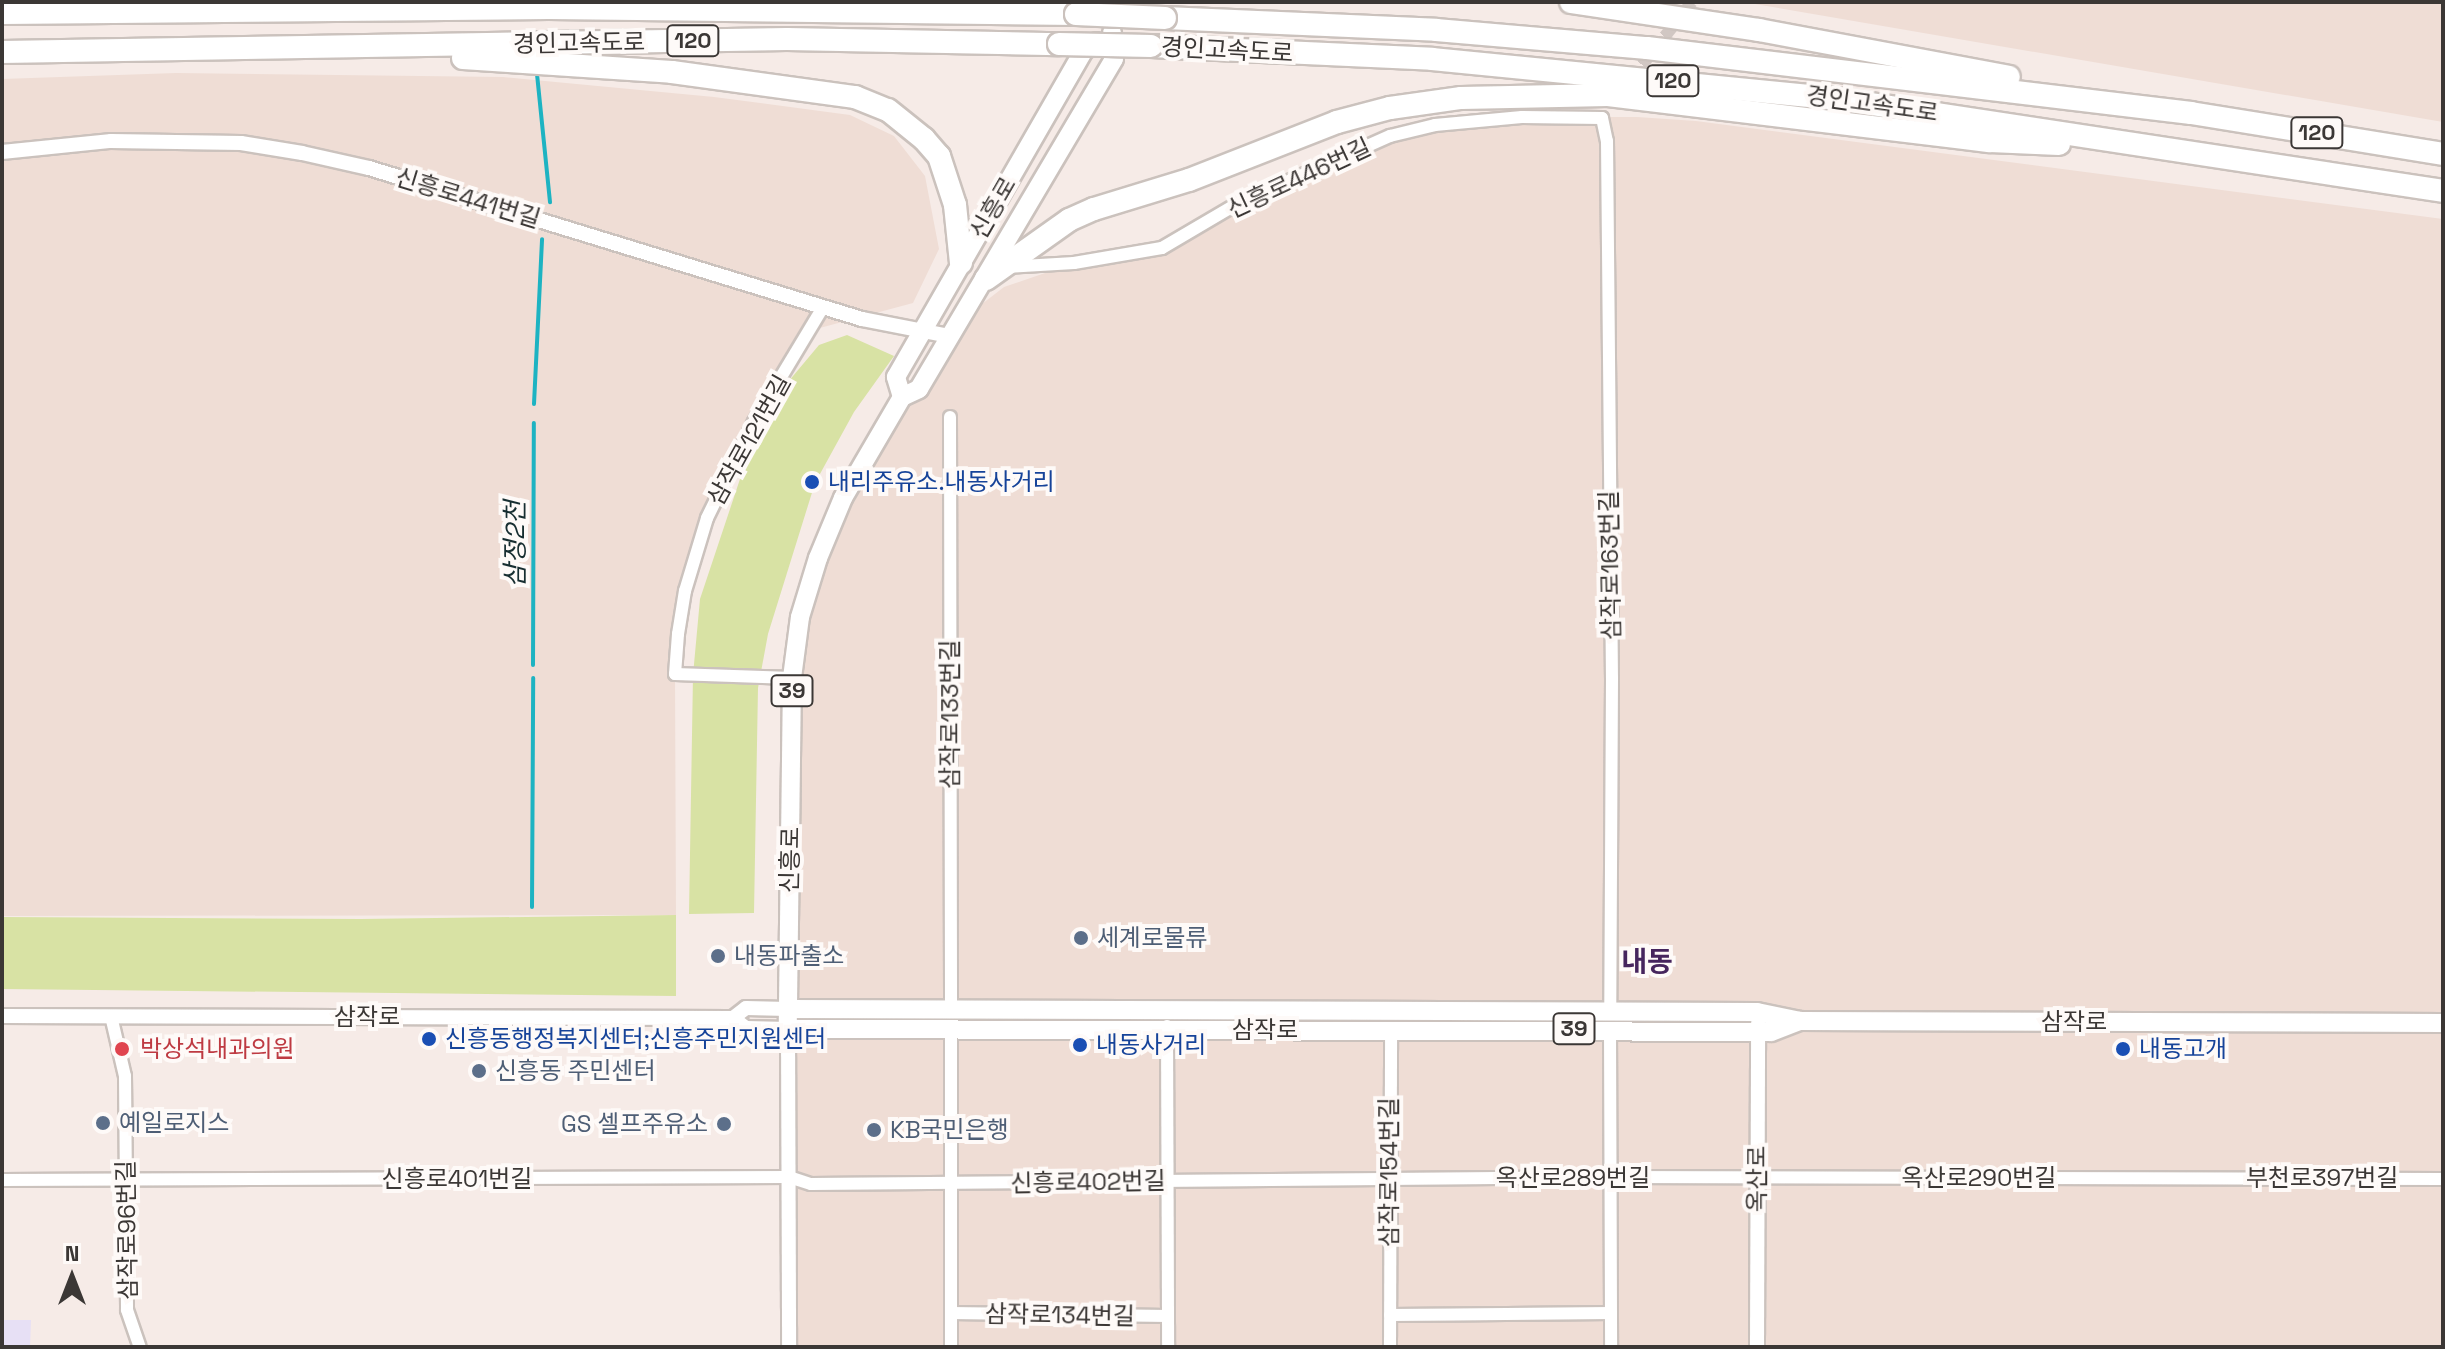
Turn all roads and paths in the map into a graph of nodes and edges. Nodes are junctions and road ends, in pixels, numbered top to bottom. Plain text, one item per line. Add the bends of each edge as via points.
1 (609, 2) edge
2 (1571, 2) edge
3 (549, 8) junction
4 (2, 13) edge
5 (1118, 14) edge
6 (326, 47) junction
7 (2, 52) edge
8 (2191, 113) junction
9 (1604, 114) joint
10 (2192, 151) junction
11 (2, 152) edge
12 (2443, 154) edge
13 (2443, 191) edge
14 (961, 263) junction
15 (995, 273) junction
16 (823, 307) junction
17 (922, 331) junction
18 (949, 336) junction
19 (902, 397) junction
20 (950, 417) dead end
21 (792, 678) junction
22 (788, 1009) junction
23 (1757, 1012) junction
24 (2, 1016) edge
25 (111, 1016) junction
26 (733, 1018) junction
27 (951, 1020) junction
28 (1167, 1021) junction
29 (1610, 1021) junction
30 (1800, 1021) junction
31 (2443, 1023) edge
32 (788, 1029) junction
33 (1391, 1029) junction
34 (1758, 1032) junction
35 (789, 1177) junction
36 (1613, 1177) junction
37 (1757, 1177) junction
38 (2201, 1178) joint
39 (1388, 1179) junction
40 (2443, 1179) edge
41 (2, 1180) edge
42 (126, 1180) junction
43 (1168, 1181) junction
44 (951, 1183) junction
45 (951, 1313) junction
46 (1611, 1313) junction
47 (1390, 1315) junction
48 (1168, 1316) junction
49 (140, 1347) edge
50 (789, 1347) edge
51 (951, 1347) edge
52 (1168, 1347) edge
53 (1390, 1347) edge
54 (1611, 1347) edge
55 (1757, 1347) edge

1 - 3 highway
2 - 8 highway via 1790,35
3 - 4 highway, 경인고속도로 / 120
3 - 8 highway, 경인고속도로 / 120, bridge via 1076,14 1436,30 1647,48
5 - 14 main road, 신흥로 / 39 via 1084,50
5 - 15 main road, 신흥로 / 39 via 1114,59
6 - 7 highway, 경인고속도로 / 120
6 - 10 highway, 경인고속도로 / 120, bridge via 787,39 1151,46 1432,59 1832,98
6 - 14 highway via 672,72 855,97 907,123 939,156 955,205
8 - 12 highway, 경인고속도로 / 120
9 - 15 street, 신흥로446번길 via 1435,125 1390,136 1235,205 1162,248
9 - 29 street, 삼작로163번길 via 1612,678
10 - 13 highway, 경인고속도로 / 120
10 - 15 highway via 1990,141 1608,95 1461,98 1337,122 1189,180 1094,209 1069,220
11 - 16 street, 신흥로441번길 via 111,141 241,143 302,153 369,168
14 - 17 main road, 신흥로 / 39
15 - 18 main road, 신흥로 / 39
16 - 17 street, 신흥로441번길
16 - 21 street, 삼작로121번길 via 754,422 707,518 685,591 675,674
17 - 18 street, 신흥로441번길
17 - 19 main road, 신흥로 / 39 via 896,377
18 - 19 main road, 신흥로 / 39 via 919,389
19 - 21 main road, 신흥로 / 39 via 843,498 818,558 800,617
20 - 27 street, 삼작로133번길
21 - 22 main road, 신흥로 / 39
22 - 26 street, 삼작로 via 746,1008
22 - 27 main road, 삼작로 / 39
22 - 32 main road, 신흥로 / 39
23 - 29 main road, 삼작로 / 39
23 - 30 main road, 삼작로 / 39
23 - 34 street, 옥산로
24 - 25 street, 삼작로
25 - 26 street, 삼작로
25 - 42 street, 삼작로96번길 via 125,1076
26 - 32 street, 삼작로 via 746,1028
27 - 28 main road, 삼작로 / 39
27 - 32 main road, 삼작로 / 39
27 - 44 street, 삼작로134번길
28 - 29 main road, 삼작로 / 39
28 - 33 main road, 삼작로 / 39
28 - 43 street
29 - 33 main road, 삼작로 / 39
29 - 34 main road, 삼작로 / 39
29 - 36 street, 삼작로163번길
30 - 31 main road, 삼작로 / 39
30 - 34 main road, 삼작로 / 39
32 - 35 street, 신흥로
33 - 39 street, 삼작로154번길
34 - 37 street, 옥산로
35 - 42 street, 신흥로401번길
35 - 44 street, 신흥로402번길 via 811,1184
35 - 50 street, 신흥로
36 - 37 street, 옥산로289번길
36 - 39 street, 옥산로289번길
36 - 46 street, 삼작로163번길
37 - 38 street, 옥산로290번길
37 - 55 street, 옥산로
38 - 40 street, 부천로397번길
39 - 43 street, 신흥로402번길
39 - 47 street, 삼작로154번길
41 - 42 street, 신흥로401번길
42 - 49 street, 삼작로96번길 via 127,1310
43 - 44 street, 신흥로402번길
43 - 48 street
44 - 45 street, 삼작로134번길
45 - 48 street, 삼작로134번길
45 - 51 street, 삼작로134번길
46 - 47 street
46 - 54 street, 삼작로163번길
47 - 53 street, 삼작로154번길
48 - 52 street

